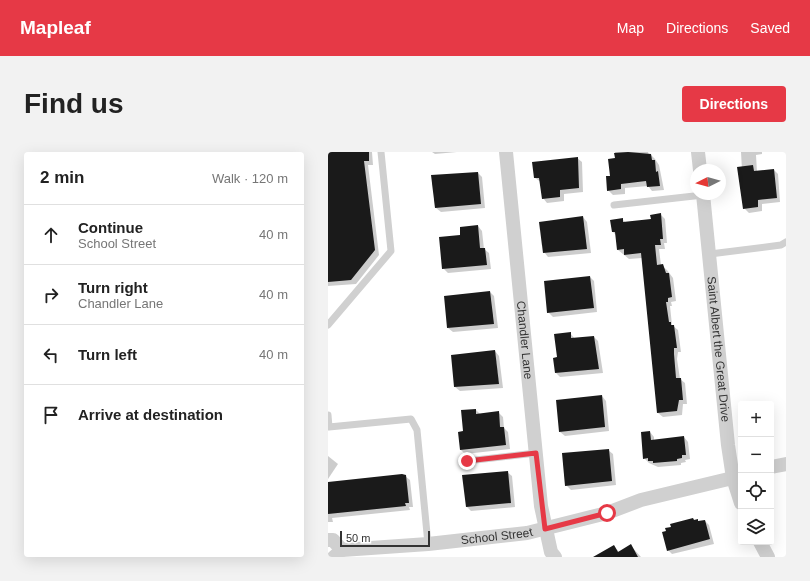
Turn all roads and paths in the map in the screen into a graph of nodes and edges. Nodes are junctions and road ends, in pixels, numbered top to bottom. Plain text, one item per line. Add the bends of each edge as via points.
1 (381, 152) edge
2 (506, 152) edge
3 (698, 152) edge
4 (699, 164) edge
5 (690, 196) edge
6 (704, 200) edge
7 (614, 205) dead end
8 (786, 242) edge
9 (710, 254) junction
10 (328, 325) edge
11 (328, 415) edge
12 (536, 453) junction
13 (467, 461) dead end
14 (786, 464) edge
15 (774, 466) edge
16 (737, 477) edge
17 (545, 529) junction
18 (328, 540) edge
19 (428, 544) junction
20 (762, 545) edge
21 (338, 554) edge
22 (555, 557) edge
23 (768, 557) edge

1 - 10 lane via 391,251
2 - 12 street, Chandler Lane
3 - 4 street
5 - 7 lane
6 - 9 street, Saint Albert the Great Drive
8 - 9 lane via 781,245
9 - 16 street, Saint Albert the Great Drive via 728,445
11 - 19 lane via 329,426 411,419 418,430
12 - 13 lane
12 - 17 street, Chandler Lane
14 - 15 street
16 - 17 street, School Street via 641,500 607,513
17 - 19 street, School Street
17 - 22 street, Chandler Lane via 551,552
18 - 21 street, School Street via 333,540
19 - 21 street, School Street
20 - 23 street

